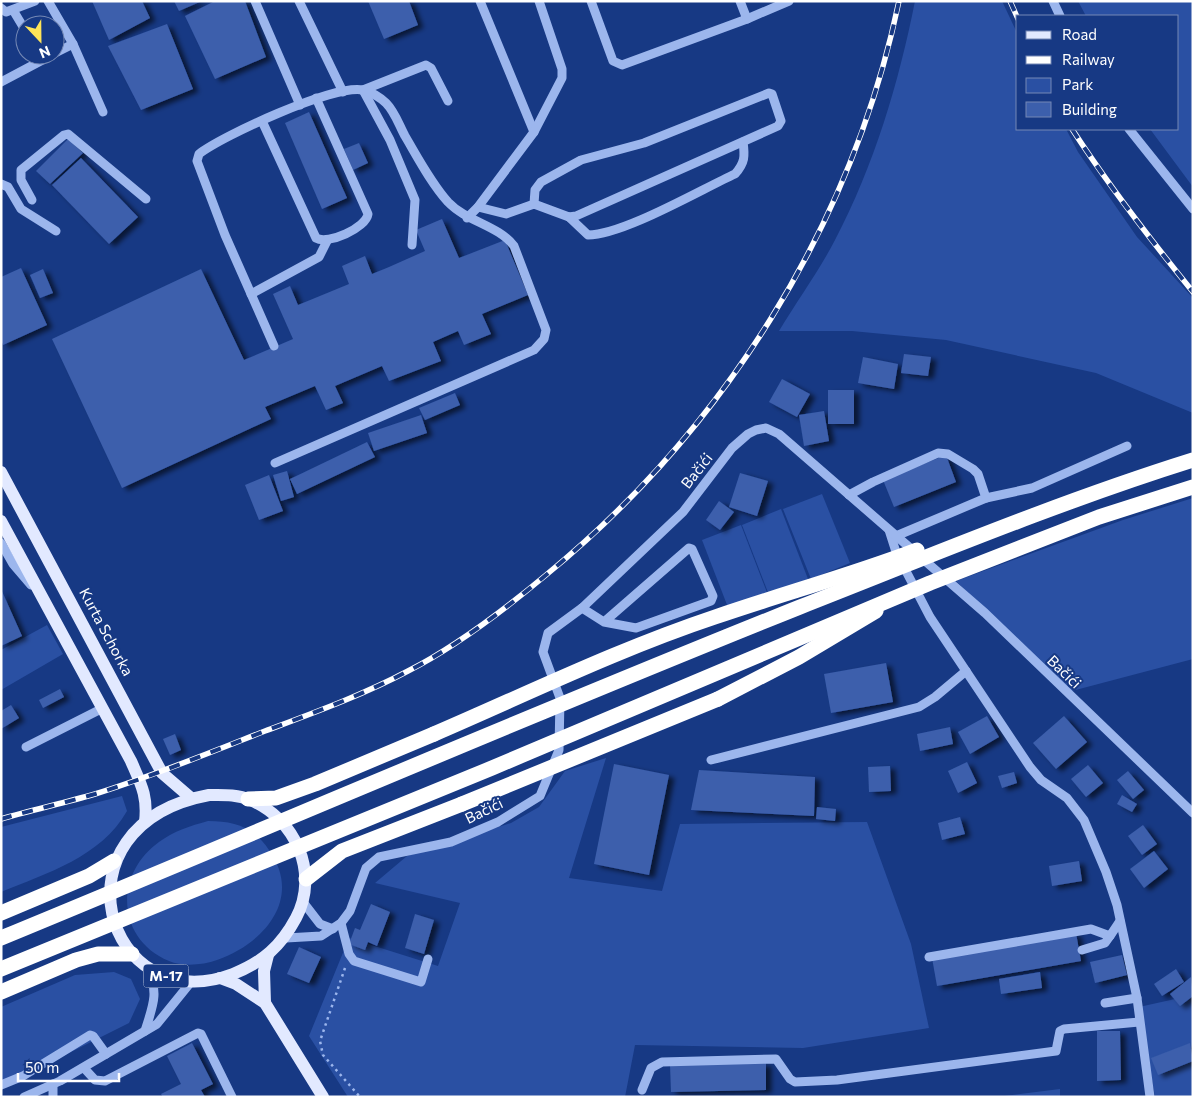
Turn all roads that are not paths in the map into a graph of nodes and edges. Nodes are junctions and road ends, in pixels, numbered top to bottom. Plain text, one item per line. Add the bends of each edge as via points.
1 (35, 1) edge
2 (48, 1) edge
3 (255, 1) edge
4 (299, 1) edge
5 (480, 1) edge
6 (539, 1) edge
7 (591, 1) edge
8 (740, 1) edge
9 (789, 1) edge
10 (1053, 1) edge
11 (1, 8) edge
12 (13, 10) junction
13 (16, 15) edge
14 (1060, 15) edge
15 (747, 19) junction
16 (73, 44) junction
17 (65, 48) edge
18 (29, 65) edge
19 (1, 82) edge
20 (363, 90) junction
21 (343, 92) junction
22 (316, 98) junction
23 (448, 101) dead end
24 (300, 105) junction
25 (103, 112) dead end
26 (262, 121) junction
27 (1130, 130) edge
28 (534, 132) junction
29 (743, 142) junction
30 (1, 184) edge
31 (146, 199) dead end
32 (32, 200) dead end
33 (534, 204) junction
34 (478, 207) junction
35 (1193, 209) edge
36 (569, 217) junction
37 (467, 218) junction
38 (56, 231) dead end
39 (327, 241) junction
40 (412, 245) dead end
41 (251, 294) junction
42 (274, 346) dead end
43 (1127, 446) dead end
44 (1193, 458) edge
45 (275, 463) dead end
46 (1, 472) edge
47 (1193, 487) edge
48 (849, 495) junction
49 (986, 498) junction
50 (1, 521) edge
51 (893, 533) junction
52 (1, 543) edge
53 (45, 600) junction
54 (894, 600) junction
55 (582, 608) junction
56 (604, 622) junction
57 (966, 670) junction
58 (103, 708) junction
59 (26, 747) dead end
60 (711, 760) dead end
61 (191, 798) junction
62 (248, 799) junction
63 (1193, 813) edge
64 (145, 822) junction
65 (114, 861) junction
66 (306, 879) junction
67 (303, 902) junction
68 (1, 913) edge
69 (1120, 921) junction
70 (341, 923) junction
71 (333, 929) junction
72 (1110, 936) junction
73 (1, 938) edge
74 (286, 938) junction
75 (1082, 950) dead end
76 (132, 954) junction
77 (268, 955) junction
78 (929, 957) dead end
79 (428, 959) dead end
80 (148, 968) junction
81 (1, 969) edge
82 (220, 978) junction
83 (191, 982) junction
84 (1, 992) edge
85 (1137, 998) junction
86 (265, 1003) junction
87 (1105, 1004) dead end
88 (1139, 1022) junction
89 (145, 1031) junction
90 (106, 1054) junction
91 (84, 1068) junction
92 (53, 1084) junction
93 (1, 1085) edge
94 (642, 1090) dead end
95 (24, 1097) edge
96 (53, 1097) edge
97 (232, 1097) edge
98 (323, 1097) edge
99 (1150, 1097) edge

1 - 12 street
2 - 16 street
3 - 24 street
4 - 21 street
5 - 28 street
6 - 28 street via 563,74
7 - 15 street via 613,61 622,65
8 - 15 street
9 - 15 street
10 - 14 street
11 - 12 street via 4,12
12 - 13 street
16 - 17 street
16 - 25 street
18 - 19 street
20 - 21 street
20 - 23 street via 426,66 431,68
20 - 37 street via 390,107 435,186
20 - 40 street via 390,140 415,200
21 - 22 street
22 - 24 street
22 - 39 street via 368,214 363,225
24 - 26 street
26 - 39 street via 316,238
26 - 41 street via 205,149 197,161
27 - 35 street
28 - 34 street
29 - 33 street via 778,126 781,121 772,94 644,143 581,160 541,182 535,190
29 - 36 street
29 - 36 street via 745,156 735,174 629,224 600,235 588,235
30 - 38 street via 8,186 20,209
31 - 32 street via 68,134 21,170 21,180
33 - 34 street via 506,214
33 - 36 street
34 - 37 street
37 - 45 street via 498,233 514,246 546,330 544,339 534,350
39 - 41 street via 319,257
41 - 42 street
43 - 49 street via 1032,488
44 - 62 highway, bridge via 1141,466 879,564 714,617 315,784 276,798
44 - 73 highway, bridge via 951,547 674,657
46 - 61 main road, Kurta Schorka via 162,773
47 - 54 highway, bridge via 1012,550
48 - 49 street via 943,452 978,474
48 - 51 street, Bačići
48 - 55 street, Bačići via 779,434 766,428 756,430 732,448 683,512
49 - 51 street
50 - 53 main road
51 - 57 street via 896,552 930,617
51 - 63 street, Bačići via 985,613
52 - 53 street via 13,564
53 - 58 main road
54 - 66 highway, bridge via 799,657 718,699 342,851
54 - 81 highway, bridge
55 - 56 street
55 - 70 street, Bačići via 548,633 544,642 543,652 560,698 559,750 540,796 498,822 451,842 379,857 366,868 350,911
56 - 56 street via 636,628 711,601 713,596 692,549 689,548
57 - 60 street via 920,707
57 - 69 street via 1030,767 1041,780 1067,798 1084,820 1106,872
58 - 59 street
58 - 64 main road via 145,792
61 - 62 main road, M-17 via 230,795
61 - 64 main road, M-17
62 - 66 main road, M-17 via 267,808 283,822 295,839
64 - 65 main road, M-17 via 132,834
65 - 68 highway via 89,876
65 - 76 main road, M-17 via 109,902 117,930
66 - 67 main road, M-17
67 - 71 street via 320,924
67 - 74 main road, M-17
69 - 72 street
69 - 85 street
70 - 71 street, Bačići
70 - 79 street via 354,961 422,982
71 - 74 street, Bačići via 321,936
72 - 75 street via 1105,943
72 - 78 street via 1091,929
74 - 77 main road, M-17
76 - 80 main road, M-17
76 - 84 highway via 98,954 76,960
77 - 82 main road, M-17
77 - 86 main road via 263,987
80 - 83 main road, M-17
80 - 89 street via 155,998
82 - 83 main road, M-17
82 - 86 main road via 236,984
83 - 89 street via 161,1020
85 - 87 street
85 - 88 street
86 - 98 main road
88 - 94 street via 1064,1029 1060,1031 1056,1050 837,1080 795,1082 776,1059 662,1062 650,1068
88 - 99 street
89 - 90 street
90 - 91 street
90 - 93 street via 90,1035 23,1076
91 - 92 street
91 - 97 street via 96,1080 104,1081 198,1033
92 - 95 street
92 - 96 street

